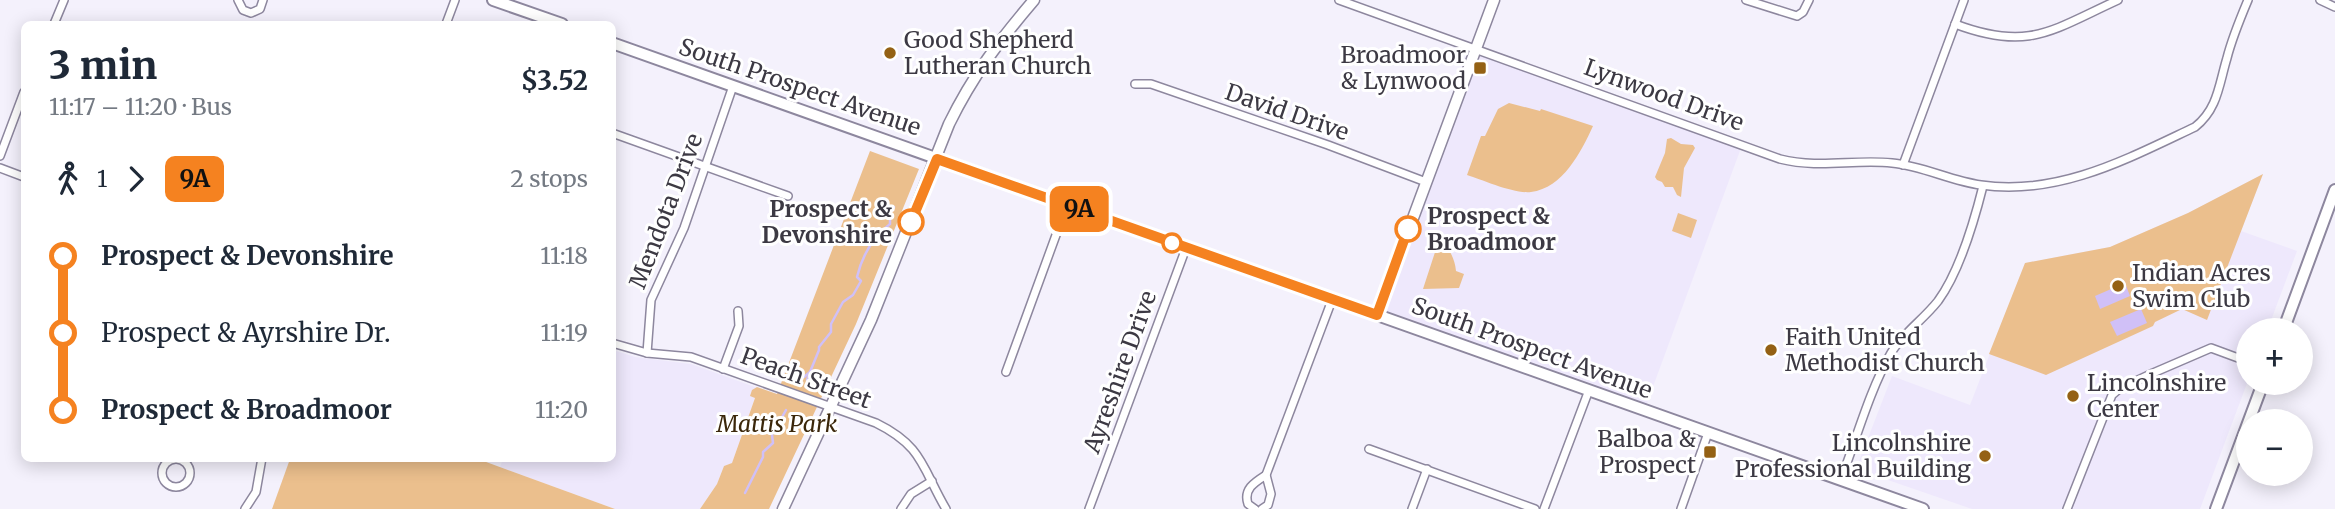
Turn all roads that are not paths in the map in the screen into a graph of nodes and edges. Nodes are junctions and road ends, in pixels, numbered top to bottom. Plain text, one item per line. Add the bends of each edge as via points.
1 (64, 0) edge
2 (238, 0) edge
3 (263, 0) edge
4 (455, 0) edge
5 (493, 0) edge
6 (1034, 0) edge
7 (1339, 0) edge
8 (1494, 0) edge
9 (1746, 0) edge
10 (1809, 0) edge
11 (1964, 0) edge
12 (2118, 0) edge
13 (2248, 0) edge
14 (2320, 0) edge
15 (2335, 7) edge
16 (251, 13) junction
17 (55, 21) edge
18 (251, 21) edge
19 (447, 21) edge
20 (553, 21) edge
21 (1955, 24) junction
22 (616, 44) edge
23 (1476, 49) junction
24 (1135, 84) dead end
25 (733, 86) junction
26 (21, 100) edge
27 (616, 134) edge
28 (0, 156) edge
29 (937, 159) junction
30 (1903, 164) junction
31 (706, 167) junction
32 (0, 168) edge
33 (21, 176) edge
34 (1426, 181) junction
35 (1983, 186) junction
36 (2335, 190) edge
37 (788, 196) dead end
38 (1067, 205) junction
39 (1186, 248) junction
40 (1332, 300) junction
41 (738, 311) dead end
42 (1377, 315) junction
43 (2288, 318) edge
44 (616, 344) edge
45 (647, 352) junction
46 (2236, 357) edge
47 (723, 369) junction
48 (1006, 372) dead end
49 (1589, 390) junction
50 (2259, 395) edge
51 (831, 408) junction
52 (1708, 433) junction
53 (1369, 449) dead end
54 (171, 462) edge
55 (190, 462) edge
56 (261, 462) edge
57 (1427, 469) junction
58 (1266, 475) junction
59 (1840, 479) junction
60 (932, 481) junction
61 (245, 509) edge
62 (783, 509) edge
63 (901, 509) edge
64 (946, 509) edge
65 (1089, 509) edge
66 (1255, 509) edge
67 (1262, 509) edge
68 (1412, 509) edge
69 (1535, 509) edge
70 (1545, 509) edge
71 (1681, 509) edge
72 (1923, 509) edge
73 (2067, 509) edge
74 (2216, 509) edge

1 - 17 street
2 - 16 street via 243,10
3 - 16 street via 260,9
4 - 19 street
5 - 20 main road
6 - 29 street via 976,73
7 - 23 street, Lynwood Drive
8 - 23 street
9 - 10 street via 1794,16 1799,16
11 - 21 street
12 - 21 street via 2024,38 1993,37
13 - 35 street, Lynwood Drive via 2214,106 2205,120 2078,178 2031,186
14 - 15 street
16 - 18 street
21 - 30 street
22 - 25 main road, South Prospect Avenue
23 - 30 street, Lynwood Drive via 1780,159 1811,165
23 - 34 street
24 - 34 street, David Drive via 1151,84
25 - 29 main road, South Prospect Avenue
25 - 31 street, Mendota Drive
26 - 28 street
27 - 31 street
29 - 38 main road, South Prospect Avenue
29 - 51 street
30 - 35 street, Lynwood Drive
31 - 37 street
31 - 45 street, Mendota Drive via 651,300
32 - 33 street
34 - 42 street
35 - 59 street via 1950,281 1934,306 1890,354
36 - 43 main road
38 - 39 main road, South Prospect Avenue
38 - 48 street
39 - 40 main road, South Prospect Avenue
39 - 65 street, Ayreshire Drive
40 - 42 main road, South Prospect Avenue
40 - 58 street
41 - 47 street via 739,326
42 - 49 main road, South Prospect Avenue
44 - 45 street, Peach Street
45 - 47 street, Peach Street via 691,357
46 - 73 street via 2211,348 2115,391
47 - 51 street, Peach Street
49 - 52 main road, South Prospect Avenue
49 - 70 street
50 - 74 main road
51 - 60 street, Peach Street via 895,432 918,454
51 - 62 street
52 - 59 main road, South Prospect Avenue
52 - 71 street
53 - 57 street
54 - 55 street via 162,471 166,483 177,488 188,481
56 - 61 street via 256,492
57 - 68 street
57 - 69 street
58 - 66 street via 1247,493 1248,504
58 - 67 street via 1271,494
59 - 72 main road, South Prospect Avenue
60 - 63 street via 911,494
60 - 64 street, Peach Street

